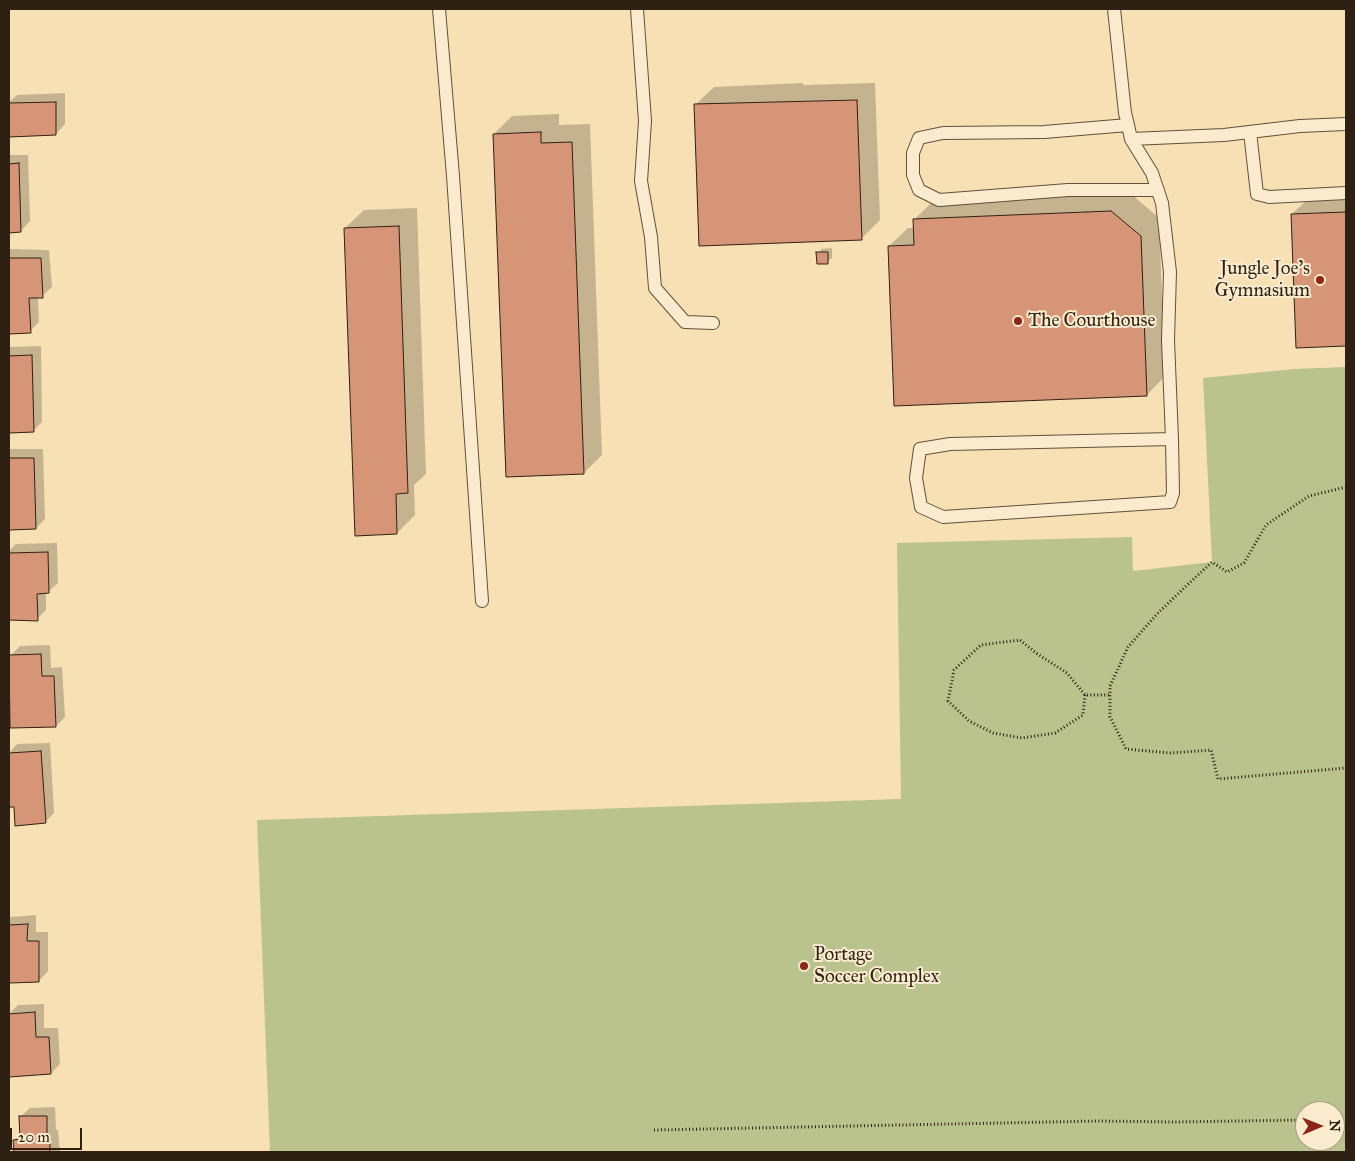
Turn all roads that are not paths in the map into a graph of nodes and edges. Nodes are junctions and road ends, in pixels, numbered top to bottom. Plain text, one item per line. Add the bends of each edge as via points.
1 (439, 9) edge
2 (637, 9) edge
3 (1114, 9) edge
4 (1346, 124) edge
5 (1128, 125) junction
6 (1250, 132) junction
7 (1131, 139) junction
8 (1158, 190) junction
9 (1346, 193) edge
10 (713, 323) dead end
11 (1172, 439) junction
12 (482, 600) dead end

1 - 12 lane
2 - 10 lane via 645,121 641,181 651,237 655,288 685,322
3 - 5 lane
4 - 6 lane
5 - 7 lane
5 - 8 lane via 1044,132 943,133 919,138 914,153 913,175 919,190 938,200 1068,190
6 - 7 lane
6 - 9 lane via 1257,194 1269,197
7 - 8 lane via 1152,173
8 - 11 lane via 1170,272 1168,340
11 - 11 lane via 950,444 920,448 916,478 921,508 943,517 1170,502 1173,494

